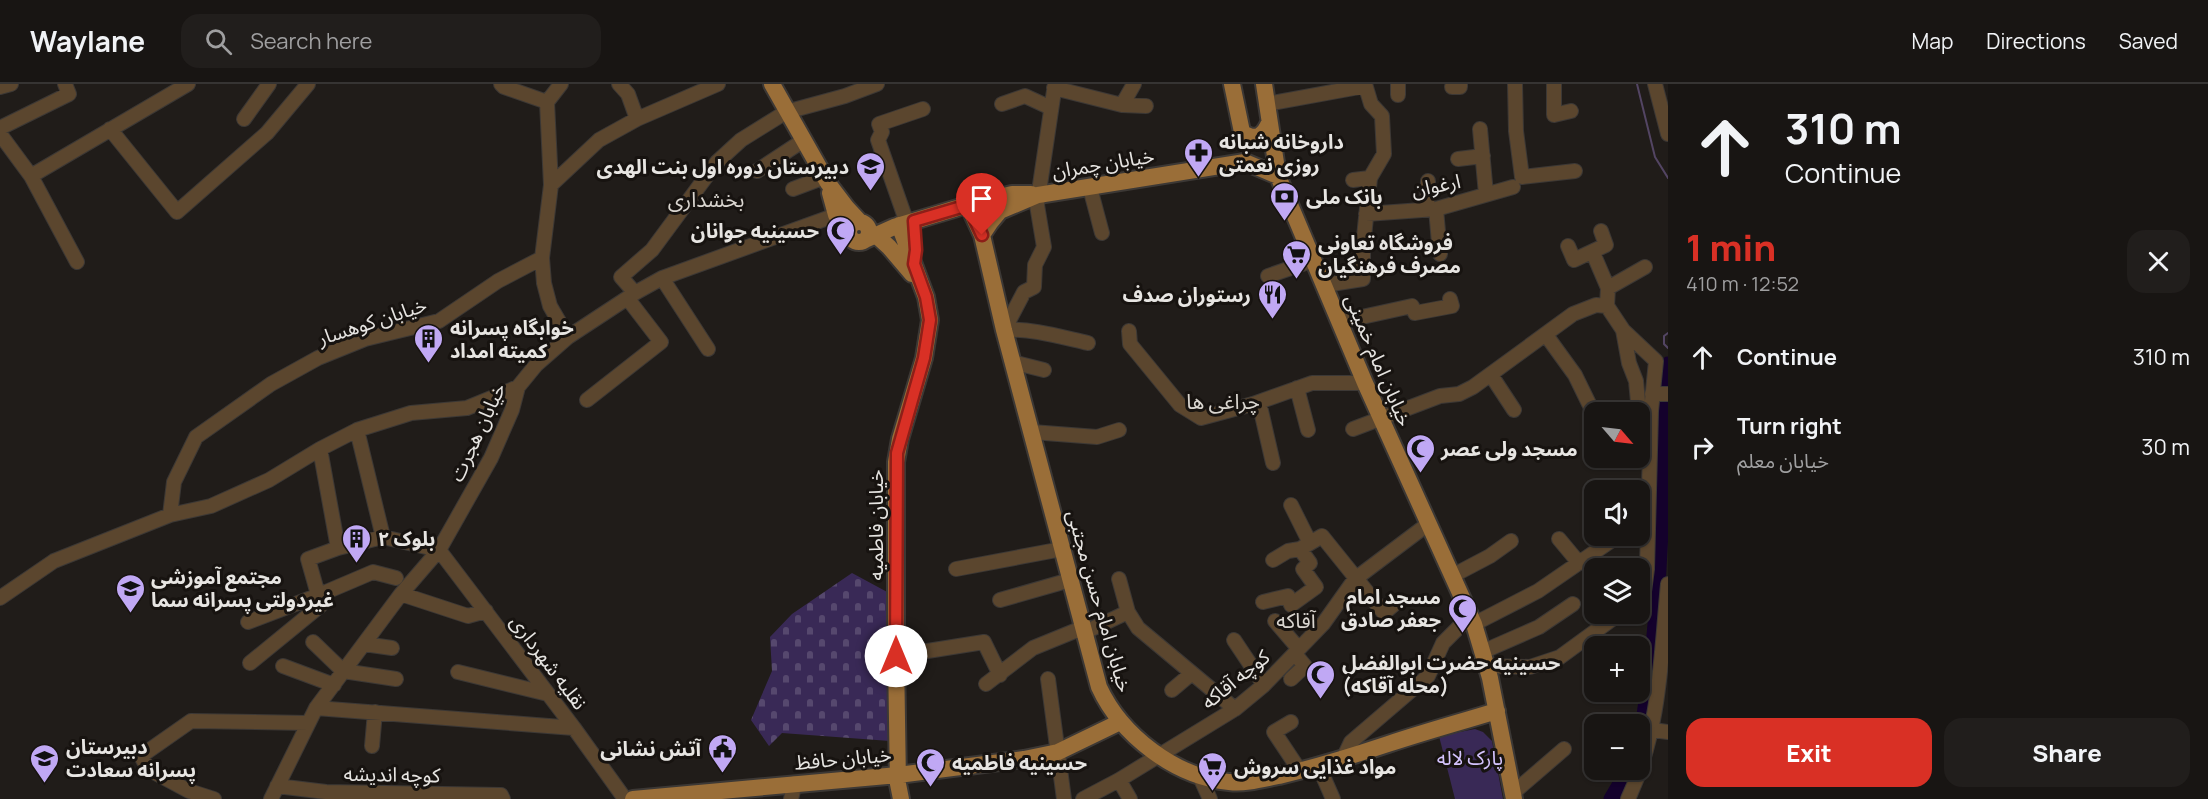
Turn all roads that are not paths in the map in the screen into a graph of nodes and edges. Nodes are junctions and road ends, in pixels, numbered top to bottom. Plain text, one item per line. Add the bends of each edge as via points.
1 (11, 84) edge
2 (64, 84) edge
3 (188, 84) edge
4 (269, 84) edge
5 (308, 84) edge
6 (501, 84) edge
7 (561, 84) edge
8 (619, 84) edge
9 (718, 84) edge
10 (772, 84) edge
11 (877, 84) edge
12 (1134, 84) edge
13 (1232, 84) edge
14 (1264, 84) edge
15 (1515, 84) edge
16 (1554, 84) edge
17 (1655, 84) edge
18 (1365, 85) edge
19 (1055, 86) edge
20 (0, 87) edge
21 (166, 89) edge
22 (548, 102) junction
23 (1002, 104) dead end
24 (1266, 104) junction
25 (1146, 106) dead end
26 (1113, 107) junction
27 (1051, 108) junction
28 (923, 109) dead end
29 (1571, 111) dead end
30 (786, 112) junction
31 (244, 119) dead end
32 (637, 119) junction
33 (1269, 123) junction
34 (0, 128) edge
35 (110, 129) junction
36 (1480, 129) dead end
37 (1242, 132) junction
38 (0, 134) edge
39 (1668, 134) edge
40 (804, 140) junction
41 (1483, 156) junction
42 (1458, 159) dead end
43 (1245, 162) junction
44 (757, 171) dead end
45 (1575, 171) dead end
46 (31, 176) junction
47 (1278, 177) junction
48 (1370, 178) junction
49 (827, 180) junction
50 (1353, 180) dead end
51 (1428, 181) dead end
52 (551, 185) junction
53 (1512, 187) dead end
54 (1090, 188) junction
55 (793, 189) dead end
56 (1486, 194) junction
57 (1038, 195) junction
58 (968, 205) junction
59 (1431, 209) junction
60 (841, 212) junction
61 (1366, 214) junction
62 (904, 224) junction
63 (863, 231) junction
64 (1601, 231) dead end
65 (1102, 233) dead end
66 (982, 235) junction
67 (1568, 246) dead end
68 (1593, 253) junction
69 (1440, 254) dead end
70 (542, 258) junction
71 (1314, 260) junction
72 (77, 262) dead end
73 (1645, 267) dead end
74 (1268, 276) dead end
75 (662, 278) junction
76 (919, 281) junction
77 (1325, 285) junction
78 (1608, 288) junction
79 (631, 296) junction
80 (1450, 299) dead end
81 (1607, 306) junction
82 (1339, 322) junction
83 (1004, 330) junction
84 (1623, 330) junction
85 (1129, 331) dead end
86 (1546, 335) junction
87 (568, 337) junction
88 (1088, 344) dead end
89 (708, 349) dead end
90 (1012, 362) junction
91 (1044, 370) dead end
92 (1491, 375) junction
93 (1365, 383) junction
94 (518, 387) junction
95 (1297, 388) junction
96 (1661, 394) edge
97 (587, 400) dead end
98 (1259, 402) junction
99 (1588, 402) edge
100 (1638, 402) edge
101 (1514, 410) dead end
102 (1380, 418) junction
103 (1353, 429) dead end
104 (357, 430) junction
105 (1119, 430) dead end
106 (1308, 430) dead end
107 (1032, 432) junction
108 (320, 449) junction
109 (1273, 463) dead end
110 (1291, 505) dead end
111 (170, 515) junction
112 (1428, 524) junction
113 (383, 537) junction
114 (1559, 539) dead end
115 (1511, 541) dead end
116 (1305, 546) junction
117 (1604, 546) edge
118 (338, 548) junction
119 (1062, 549) junction
120 (439, 550) junction
121 (1648, 558) edge
122 (1273, 560) dead end
123 (1579, 563) junction
124 (956, 569) dead end
125 (1452, 576) junction
126 (396, 578) dead end
127 (1119, 579) dead end
128 (1355, 579) junction
129 (1070, 580) junction
130 (1668, 584) edge
131 (401, 594) junction
132 (319, 595) junction
133 (0, 598) edge
134 (1000, 600) dead end
135 (1263, 602) dead end
136 (1397, 602) dead end
137 (1573, 604) dead end
138 (486, 611) junction
139 (1128, 612) junction
140 (1472, 620) junction
141 (1275, 621) dead end
142 (248, 622) dead end
143 (1605, 624) edge
144 (1083, 630) junction
145 (1234, 640) dead end
146 (1666, 640) edge
147 (313, 642) dead end
148 (364, 644) junction
149 (392, 648) dead end
150 (1297, 651) junction
151 (896, 656) junction
152 (1485, 659) junction
153 (250, 663) dead end
154 (283, 666) dead end
155 (343, 671) junction
156 (458, 672) dead end
157 (1191, 674) junction
158 (1000, 675) junction
159 (396, 679) dead end
160 (1048, 679) dead end
161 (1291, 679) dead end
162 (986, 684) dead end
163 (334, 685) junction
164 (1264, 685) junction
165 (1172, 690) dead end
166 (549, 694) junction
167 (316, 708) junction
168 (1234, 709) junction
169 (1497, 711) junction
170 (375, 712) junction
171 (1120, 722) junction
172 (1291, 722) dead end
173 (308, 723) junction
174 (574, 728) junction
175 (1653, 730) junction
176 (1668, 732) edge
177 (372, 746) dead end
178 (1564, 748) dead end
179 (1058, 752) junction
180 (1160, 756) junction
181 (1343, 759) junction
182 (1319, 767) junction
183 (1300, 771) junction
184 (898, 775) junction
185 (1199, 775) junction
186 (1119, 780) junction
187 (277, 786) junction
188 (793, 791) edge
189 (1327, 796) edge
190 (1514, 796) edge
191 (214, 799) edge
192 (271, 799) edge
193 (503, 799) edge
194 (625, 799) edge
195 (633, 799) edge
196 (901, 799) edge
197 (1064, 799) edge
198 (1083, 799) edge
199 (1130, 799) edge
200 (1210, 799) edge
201 (1628, 799) edge

1 - 20 street
2 - 34 street via 69,94
3 - 21 street
4 - 31 street
5 - 35 street via 267,133 177,212
6 - 22 street
7 - 22 street
8 - 32 street via 628,94
9 - 32 street
10 - 30 main road
11 - 30 street
12 - 26 street
13 - 37 main road
14 - 24 main road, خیابان امام خمینی
15 - 45 street via 1522,177
16 - 29 street via 1554,115
17 - 39 street
18 - 24 street
18 - 48 street via 1371,104 1382,116 1384,154
19 - 26 street
19 - 27 street
21 - 35 street
22 - 52 street
23 - 27 street via 1025,96
24 - 33 main road, خیابان امام خمینی
25 - 26 street
27 - 57 street
28 - 62 street via 879,124 882,132 878,140
30 - 40 main road
30 - 79 street via 741,140 717,162 652,250 621,278
32 - 52 street via 599,140
33 - 37 main road via 1260,136
33 - 47 main road, خیابان امام خمینی
35 - 46 street
36 - 41 street
37 - 43 main road
38 - 46 street
40 - 44 street
40 - 49 main road
41 - 42 street
41 - 56 street
43 - 47 main road
43 - 54 main road, خیابان چمران
46 - 72 street
47 - 71 main road, خیابان امام خمینی
48 - 50 street
48 - 61 street
49 - 55 street
49 - 60 main road
51 - 59 street
52 - 70 street
53 - 56 street, ارغوان
54 - 57 main road, خیابان چمران
54 - 65 street
56 - 59 street, ارغوان
57 - 58 main road via 1011,194
57 - 66 main road, خیابان چمران via 1000,211
57 - 83 street via 1036,206 1044,247 1035,265 1034,287 1024,292
58 - 62 main road
58 - 66 main road, خیابان امام حسن مجتبی
59 - 61 street, ارغوان
59 - 69 street
60 - 63 main road
60 - 75 street, خیابان هجرت
61 - 77 street via 1363,279
62 - 63 main road
62 - 76 main road, خیابان فاطمیه
63 - 76 main road via 889,247
64 - 68 street via 1606,245
66 - 83 main road, خیابان امام حسن مجتبی
67 - 68 street via 1574,260
68 - 78 street
70 - 87 street via 550,306
70 - 111 street, خیابان کوهسار via 498,281 439,321 365,339 318,358 271,384 196,437 174,482
71 - 74 street
71 - 77 main road, خیابان امام خمینی
73 - 78 street
75 - 79 street, خیابان هجرت
75 - 89 street
76 - 151 main road, خیابان فاطمیه via 930,320 924,358 897,453
77 - 82 main road, خیابان امام خمینی
78 - 81 street
79 - 87 street, خیابان هجرت
79 - 97 street via 661,342
80 - 82 street via 1452,306 1415,313 1412,306
81 - 84 street
81 - 86 street via 1596,305 1573,314
82 - 93 main road, خیابان امام خمینی
83 - 88 street
83 - 90 main road, خیابان امام حسن مجتبی
84 - 96 street via 1656,361
84 - 100 street
85 - 98 street via 1130,344 1180,405 1201,418
86 - 92 street
86 - 99 street via 1575,375
87 - 94 street, خیابان هجرت
90 - 91 street
90 - 107 main road, خیابان امام حسن مجتبی
92 - 101 street
92 - 102 street via 1459,394 1440,396
93 - 95 street via 1312,382
93 - 102 main road, خیابان امام خمینی
94 - 104 street via 468,408 411,413
94 - 120 street, خیابان هجرت via 491,458
95 - 98 street
95 - 106 street
96 - 121 street
98 - 109 street
102 - 103 street
102 - 112 main road, خیابان امام خمینی
104 - 108 street
104 - 113 street
105 - 107 street via 1096,437
107 - 119 main road, خیابان امام حسن مجتبی
108 - 111 street via 269,480 211,506
108 - 118 street
110 - 116 street
111 - 133 street via 54,561
112 - 125 main road, خیابان امام خمینی
112 - 128 street, کوچه آقاکه
113 - 118 street
113 - 120 street
114 - 123 street
115 - 125 street
116 - 122 street
116 - 128 street via 1322,536
116 - 135 street via 1310,563 1303,569 1316,587 1291,605 1288,596
117 - 123 street
118 - 132 street via 308,559
119 - 124 street
119 - 129 main road, خیابان امام حسن مجتبی
120 - 131 street, خیابان هجرت
120 - 138 street, نقلیه شهرداری
123 - 140 street via 1538,591
125 - 140 main road, خیابان امام خمینی
126 - 132 street via 373,572
127 - 139 street
128 - 136 street via 1384,613
128 - 150 street, کوچه آقاکه via 1323,624
129 - 134 street
129 - 144 main road, خیابان امام حسن مجتبی
130 - 146 street
131 - 138 street via 468,616
131 - 148 street, خیابان هجرت
132 - 142 street
132 - 153 street via 321,605
137 - 152 street
138 - 166 street, نقلیه شهرداری
139 - 144 street
139 - 157 street via 1138,628
140 - 152 main road, خیابان امام خمینی
140 - 181 street via 1443,643 1428,676 1351,742
141 - 150 street
143 - 152 street via 1560,657 1530,667
144 - 158 street via 1033,648
144 - 171 main road, خیابان امام حسن مجتبی via 1099,687
145 - 164 street
146 - 175 street
147 - 155 street
148 - 149 street
148 - 155 street, خیابان هجرت
150 - 161 street via 1305,666
150 - 164 street, کوچه آقاکه
151 - 158 street via 984,642
151 - 184 main road, خیابان فاطمیه
152 - 169 main road, خیابان امام خمینی
154 - 163 street
155 - 159 street
155 - 163 street, خیابان هجرت
156 - 166 street
157 - 165 street
157 - 168 street
158 - 162 street
160 - 179 street
163 - 167 street, خیابان هجرت
164 - 168 street, کوچه آقاکه
166 - 174 street, نقلیه شهرداری
167 - 170 street
167 - 173 street, خیابان هجرت
168 - 180 street, کوچه آقاکه
169 - 181 main road, خیابان امام حسن مجتبی
169 - 190 main road, خیابان امام خمینی
170 - 174 street
170 - 177 street
171 - 179 main road, خیابان حافظ
171 - 180 main road, خیابان امام حسن مجتبی
172 - 183 street via 1274,732
173 - 187 street, خیابان هجرت
173 - 191 street via 190,721 141,756 148,769
174 - 194 street, نقلیه شهرداری
175 - 176 street
175 - 201 street
178 - 190 street
179 - 184 main road, خیابان حافظ
179 - 197 street
180 - 185 main road, خیابان امام حسن مجتبی
180 - 186 street, کوچه آقاکه
181 - 182 main road, خیابان امام حسن مجتبی
182 - 183 main road, خیابان امام حسن مجتبی
182 - 189 street
183 - 185 main road, خیابان امام حسن مجتبی via 1242,782
184 - 188 main road, خیابان حافظ
184 - 196 main road, خیابان فاطمیه
185 - 200 street
186 - 198 street, کوچه آقاکه
186 - 199 street
187 - 192 street, خیابان هجرت
187 - 193 street, کوچه اندیشه via 326,792 501,795
188 - 195 main road, خیابان حافظ

